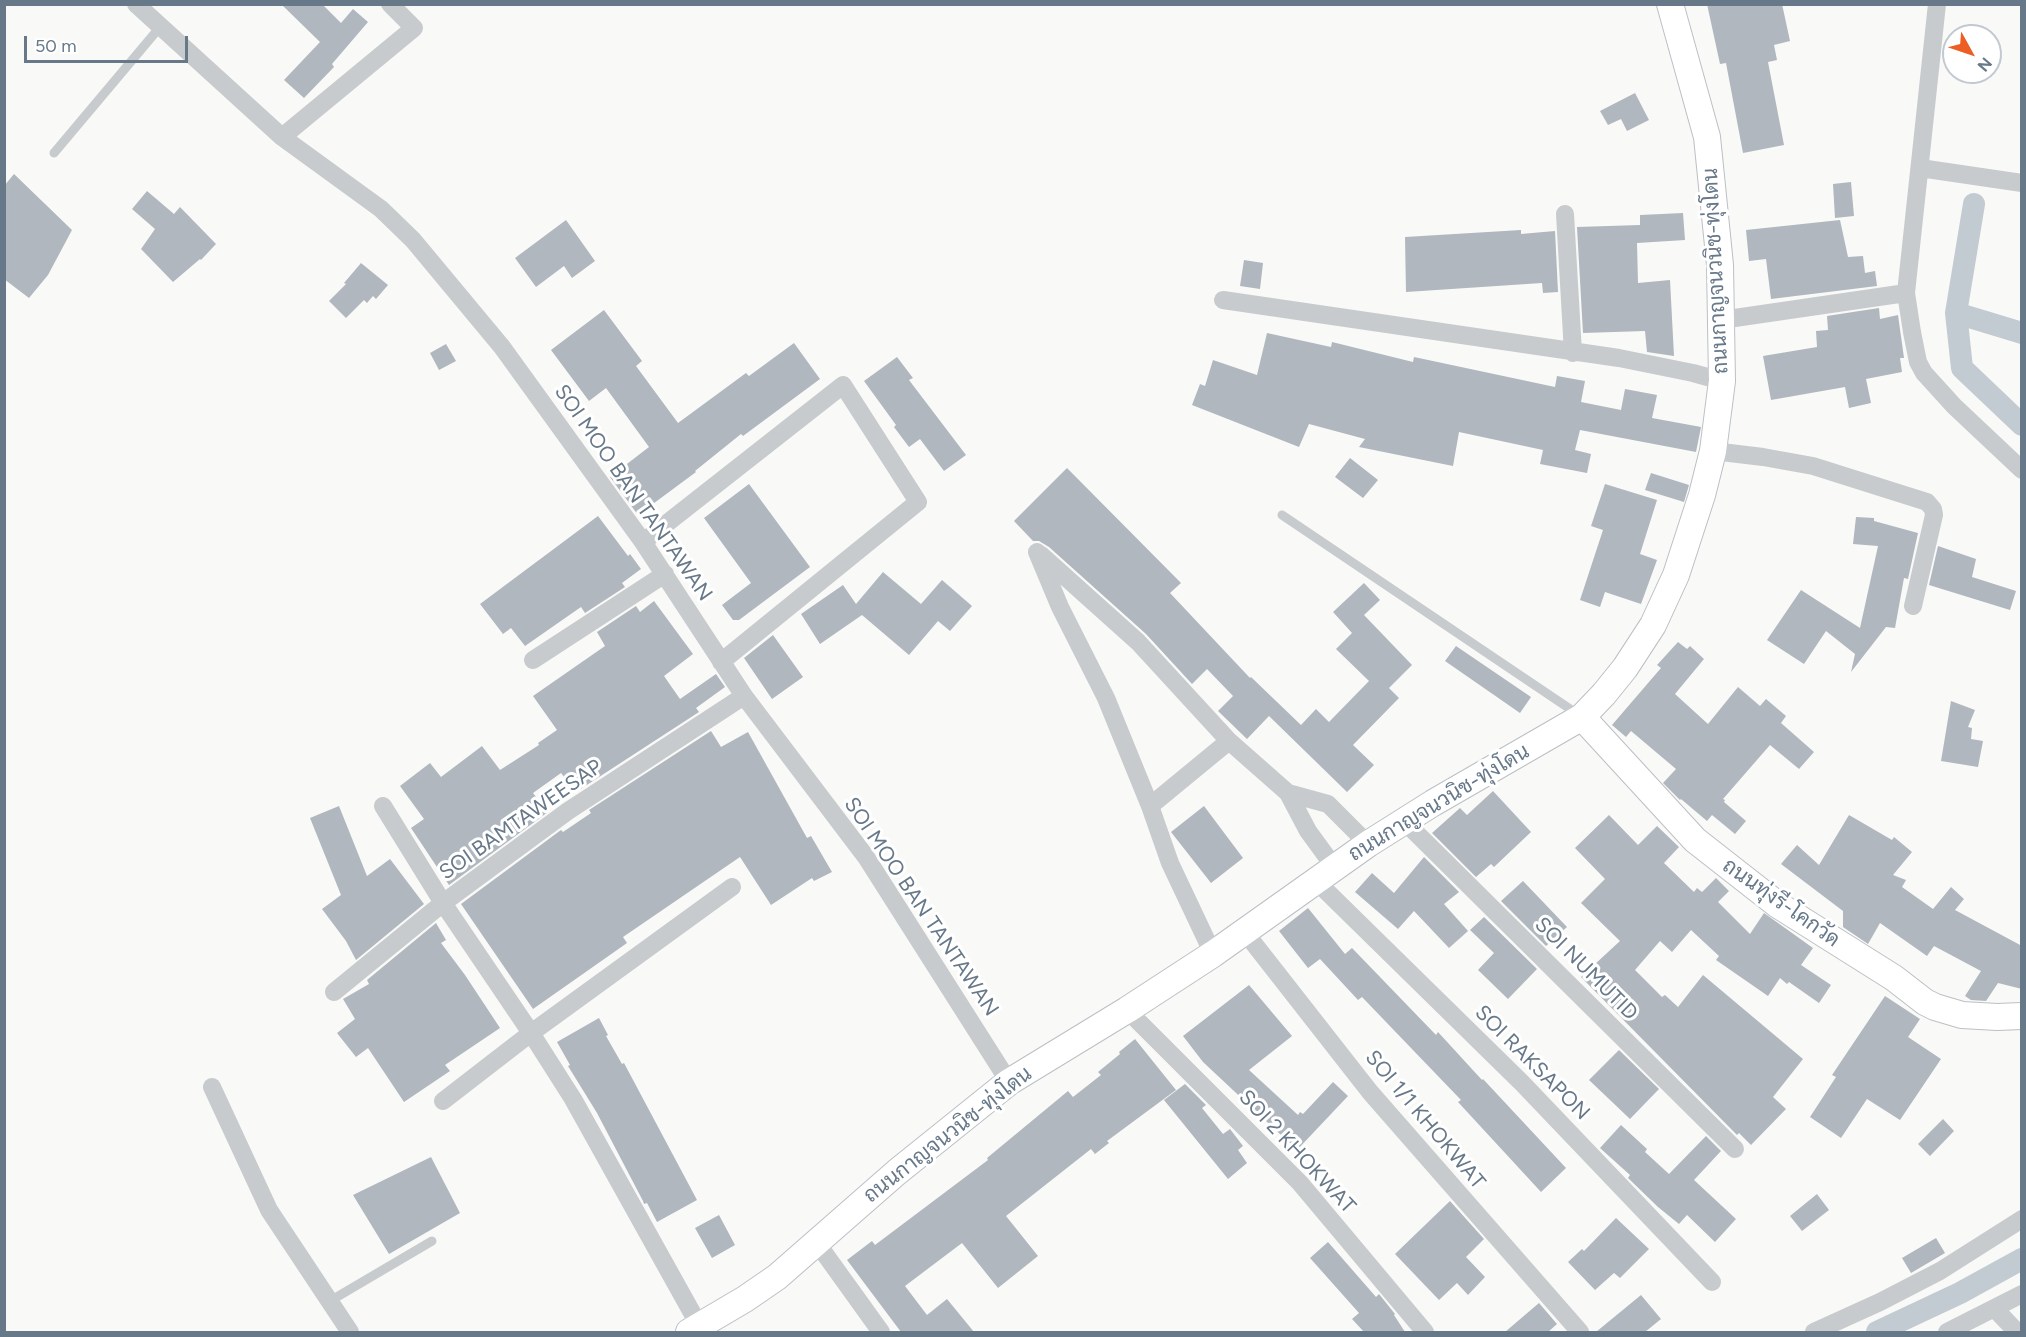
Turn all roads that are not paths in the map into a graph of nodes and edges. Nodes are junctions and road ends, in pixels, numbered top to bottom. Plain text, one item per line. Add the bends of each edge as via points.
1 (136, 4) edge
2 (390, 4) edge
3 (1670, 4) edge
4 (1937, 4) edge
5 (160, 27) junction
6 (282, 137) junction
7 (54, 153) dead end
8 (1920, 168) junction
9 (2022, 183) edge
10 (1565, 214) dead end
11 (1906, 293) junction
12 (1224, 300) dead end
13 (1721, 320) junction
14 (1573, 353) junction
15 (1722, 381) junction
16 (1713, 450) junction
17 (2022, 470) edge
18 (1282, 515) dead end
19 (644, 542) junction
20 (665, 574) junction
21 (1913, 606) dead end
22 (532, 660) dead end
23 (721, 662) junction
24 (744, 696) junction
25 (1582, 717) junction
26 (1229, 741) junction
27 (1288, 793) junction
28 (382, 806) dead end
29 (1150, 806) junction
30 (1404, 821) junction
31 (1368, 844) junction
32 (1325, 874) junction
33 (732, 887) dead end
34 (442, 903) junction
35 (1244, 931) junction
36 (1213, 954) junction
37 (334, 992) dead end
38 (1127, 1010) junction
39 (2022, 1016) edge
40 (531, 1033) junction
41 (1009, 1082) junction
42 (212, 1087) dead end
43 (443, 1101) dead end
44 (1735, 1149) dead end
45 (2022, 1218) edge
46 (432, 1241) dead end
47 (817, 1244) junction
48 (1712, 1282) dead end
49 (2022, 1294) edge
50 (330, 1301) junction
51 (1995, 1308) junction
52 (695, 1330) edge
53 (350, 1332) edge
54 (881, 1332) edge
55 (1425, 1332) edge
56 (1580, 1332) edge
57 (1814, 1332) edge
58 (1947, 1332) edge
59 (2017, 1332) edge

1 - 5 street, SOI MOO BAN TANTAWAN
2 - 6 street via 414,28
3 - 13 street, ถนนกาญจนวนิช-ทุ่งโดน via 1707,137 1720,265
4 - 8 street
5 - 6 street, SOI MOO BAN TANTAWAN
5 - 7 lane
6 - 19 street, SOI MOO BAN TANTAWAN via 381,209 413,240 502,347
8 - 9 street
8 - 11 street
10 - 14 street
11 - 13 street
11 - 17 street via 1918,362 1924,373
12 - 14 street
13 - 15 street, ถนนกาญจนวนิช-ทุ่งโดน
14 - 15 street via 1619,358
15 - 16 street, ถนนกาญจนวนิช-ทุ่งโดน
16 - 21 street via 1804,464 1927,502 1934,515
16 - 25 street, ถนนกาญจนวนิช-ทุ่งโดน via 1676,575 1653,626 1616,680
18 - 25 lane
19 - 20 street, SOI MOO BAN TANTAWAN
19 - 23 street via 843,385 918,502
20 - 22 street
20 - 23 street, SOI MOO BAN TANTAWAN
23 - 24 street, SOI MOO BAN TANTAWAN
24 - 34 street, SOI BAMTAWEESAP via 568,811
24 - 41 street, SOI MOO BAN TANTAWAN via 866,857
25 - 30 street, ถนนกาญจนวนิช-ทุ่งโดน
25 - 39 street, ถนนทุ่งรี-โคกวัด via 1695,840 1778,905 1935,1007 1962,1015
26 - 27 street
26 - 29 street
26 - 29 street via 1138,642 1037,552 1106,698
27 - 31 street via 1328,804
27 - 32 street, SOI RAKSAPON
28 - 34 street
29 - 36 street via 1170,863
30 - 31 street, ถนนกาญจนวนิช-ทุ่งโดน
30 - 44 street, SOI NUMUTID
31 - 32 street, ถนนกาญจนวนิช-ทุ่งโดน
32 - 35 street, ถนนกาญจนวนิช-ทุ่งโดน
32 - 48 street, SOI RAKSAPON
33 - 40 street
34 - 37 street, SOI BAMTAWEESAP
34 - 40 street
35 - 36 street, ถนนกาญจนวนิช-ทุ่งโดน
35 - 56 street, SOI 1/1 KHOKWAT via 1370,1092
36 - 38 street, ถนนกาญจนวนิช-ทุ่งโดน
38 - 41 street, ถนนกาญจนวนิช-ทุ่งโดน
38 - 55 street, SOI 2 KHOKWAT via 1300,1184
40 - 43 street
40 - 52 street via 573,1099
41 - 47 street, ถนนกาญจนวนิช-ทุ่งโดน
42 - 50 street via 269,1210
45 - 57 street via 1940,1271
46 - 50 lane
47 - 52 street, ถนนกาญจนวนิช-ทุ่งโดน via 761,1289
47 - 54 street
49 - 51 street
50 - 53 street
51 - 58 street
51 - 59 street

